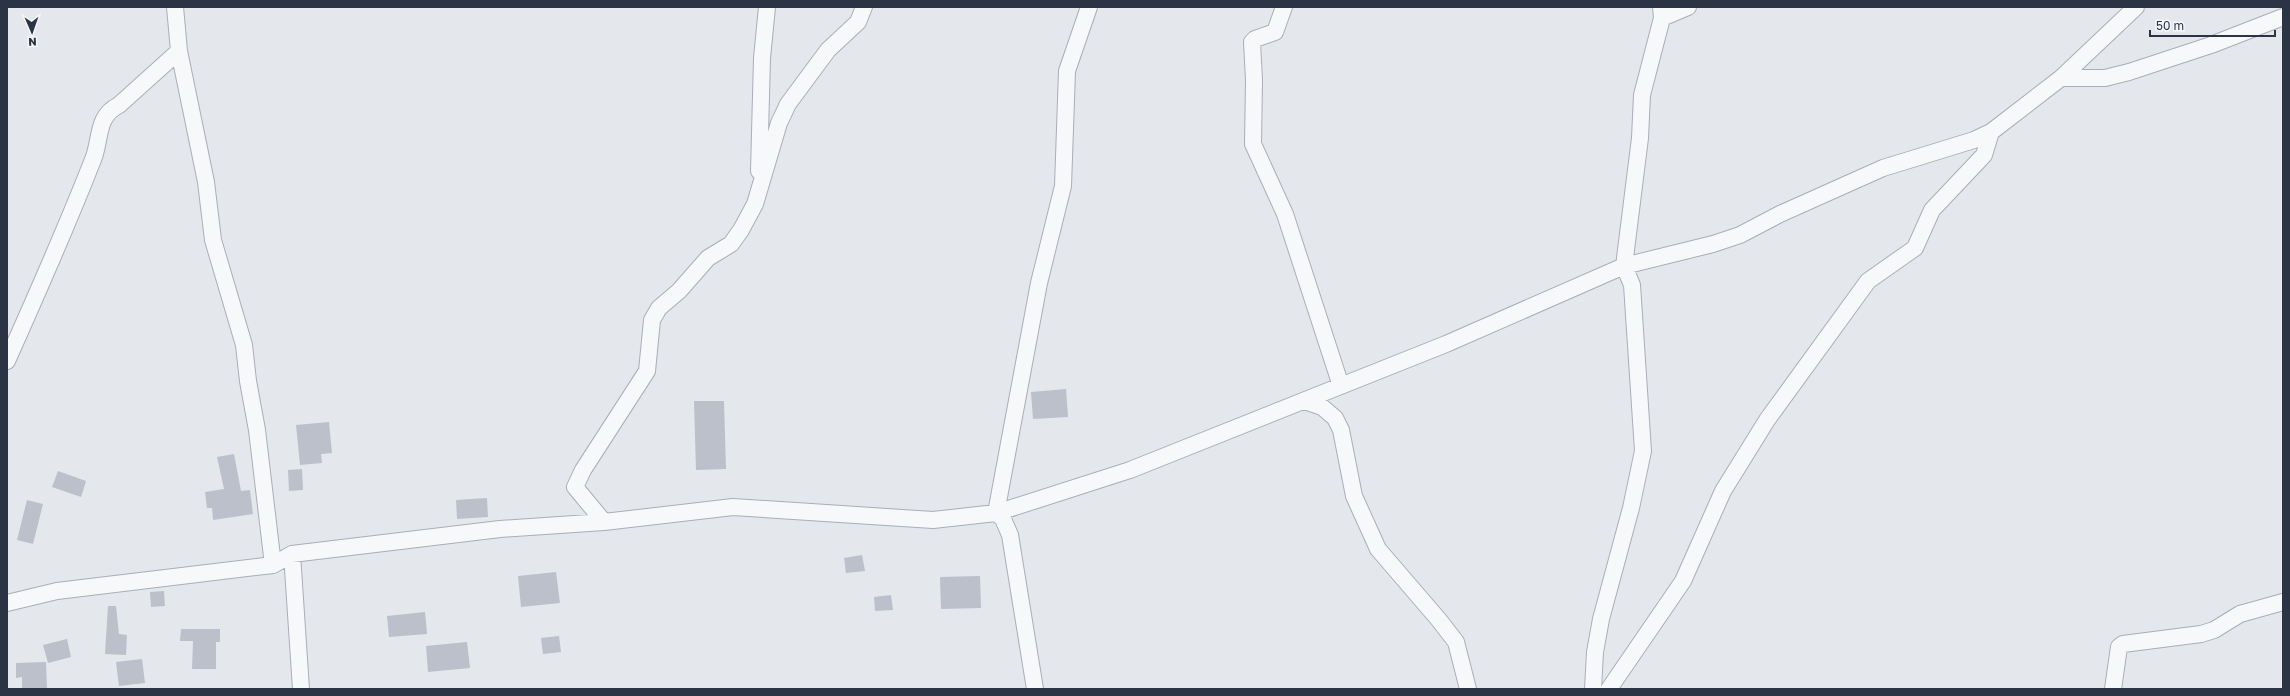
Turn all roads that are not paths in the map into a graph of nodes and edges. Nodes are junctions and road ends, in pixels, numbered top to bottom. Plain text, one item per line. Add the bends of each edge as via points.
1 (175, 7) edge
2 (767, 7) edge
3 (864, 7) edge
4 (1089, 7) edge
5 (1284, 7) edge
6 (1688, 7) edge
7 (2136, 7) edge
8 (1662, 13) edge
9 (2283, 17) edge
10 (179, 51) junction
11 (2061, 78) junction
12 (1991, 132) junction
13 (759, 193) junction
14 (1624, 266) junction
15 (7, 361) edge
16 (1341, 386) junction
17 (1304, 401) junction
18 (996, 513) junction
19 (604, 522) junction
20 (292, 554) junction
21 (273, 565) junction
22 (2283, 602) edge
23 (7, 603) edge
24 (301, 689) edge
25 (1035, 689) edge
26 (1468, 689) edge
27 (1593, 689) edge
28 (1609, 689) edge
29 (2113, 689) edge

1 - 10 street
2 - 13 street via 762,58
3 - 13 street via 858,22 828,50 788,104 779,123
4 - 18 street via 1067,71 1063,186 1039,283
5 - 16 street via 1275,32 1252,42 1253,144 1285,214
6 - 8 street
7 - 11 street
8 - 14 street via 1642,95 1640,138
9 - 11 street via 2130,72 2105,78
10 - 15 street via 119,105 109,110 103,118 94,155
10 - 21 street via 206,182 213,240 244,345
11 - 12 street
12 - 14 street via 1974,140 1884,168 1780,214 1740,235
12 - 28 street via 1984,155 1932,210 1915,248 1868,281 1767,420 1723,491 1682,580
13 - 19 street via 731,244 708,258 679,291 659,308 652,320 647,371 583,470 575,487
14 - 16 street via 1446,344
14 - 27 street via 1632,284 1643,451 1631,508 1601,620 1595,652
16 - 17 street
17 - 18 street via 1130,470
17 - 26 street via 1322,407 1335,418 1341,430 1354,496 1378,549 1456,642
18 - 19 street via 933,520 733,507
18 - 25 street via 1003,519 1010,536
19 - 20 street via 500,529
20 - 21 street
20 - 24 street
21 - 23 street via 57,591
22 - 29 street via 2240,614 2214,630 2201,634 2122,644 2119,647

